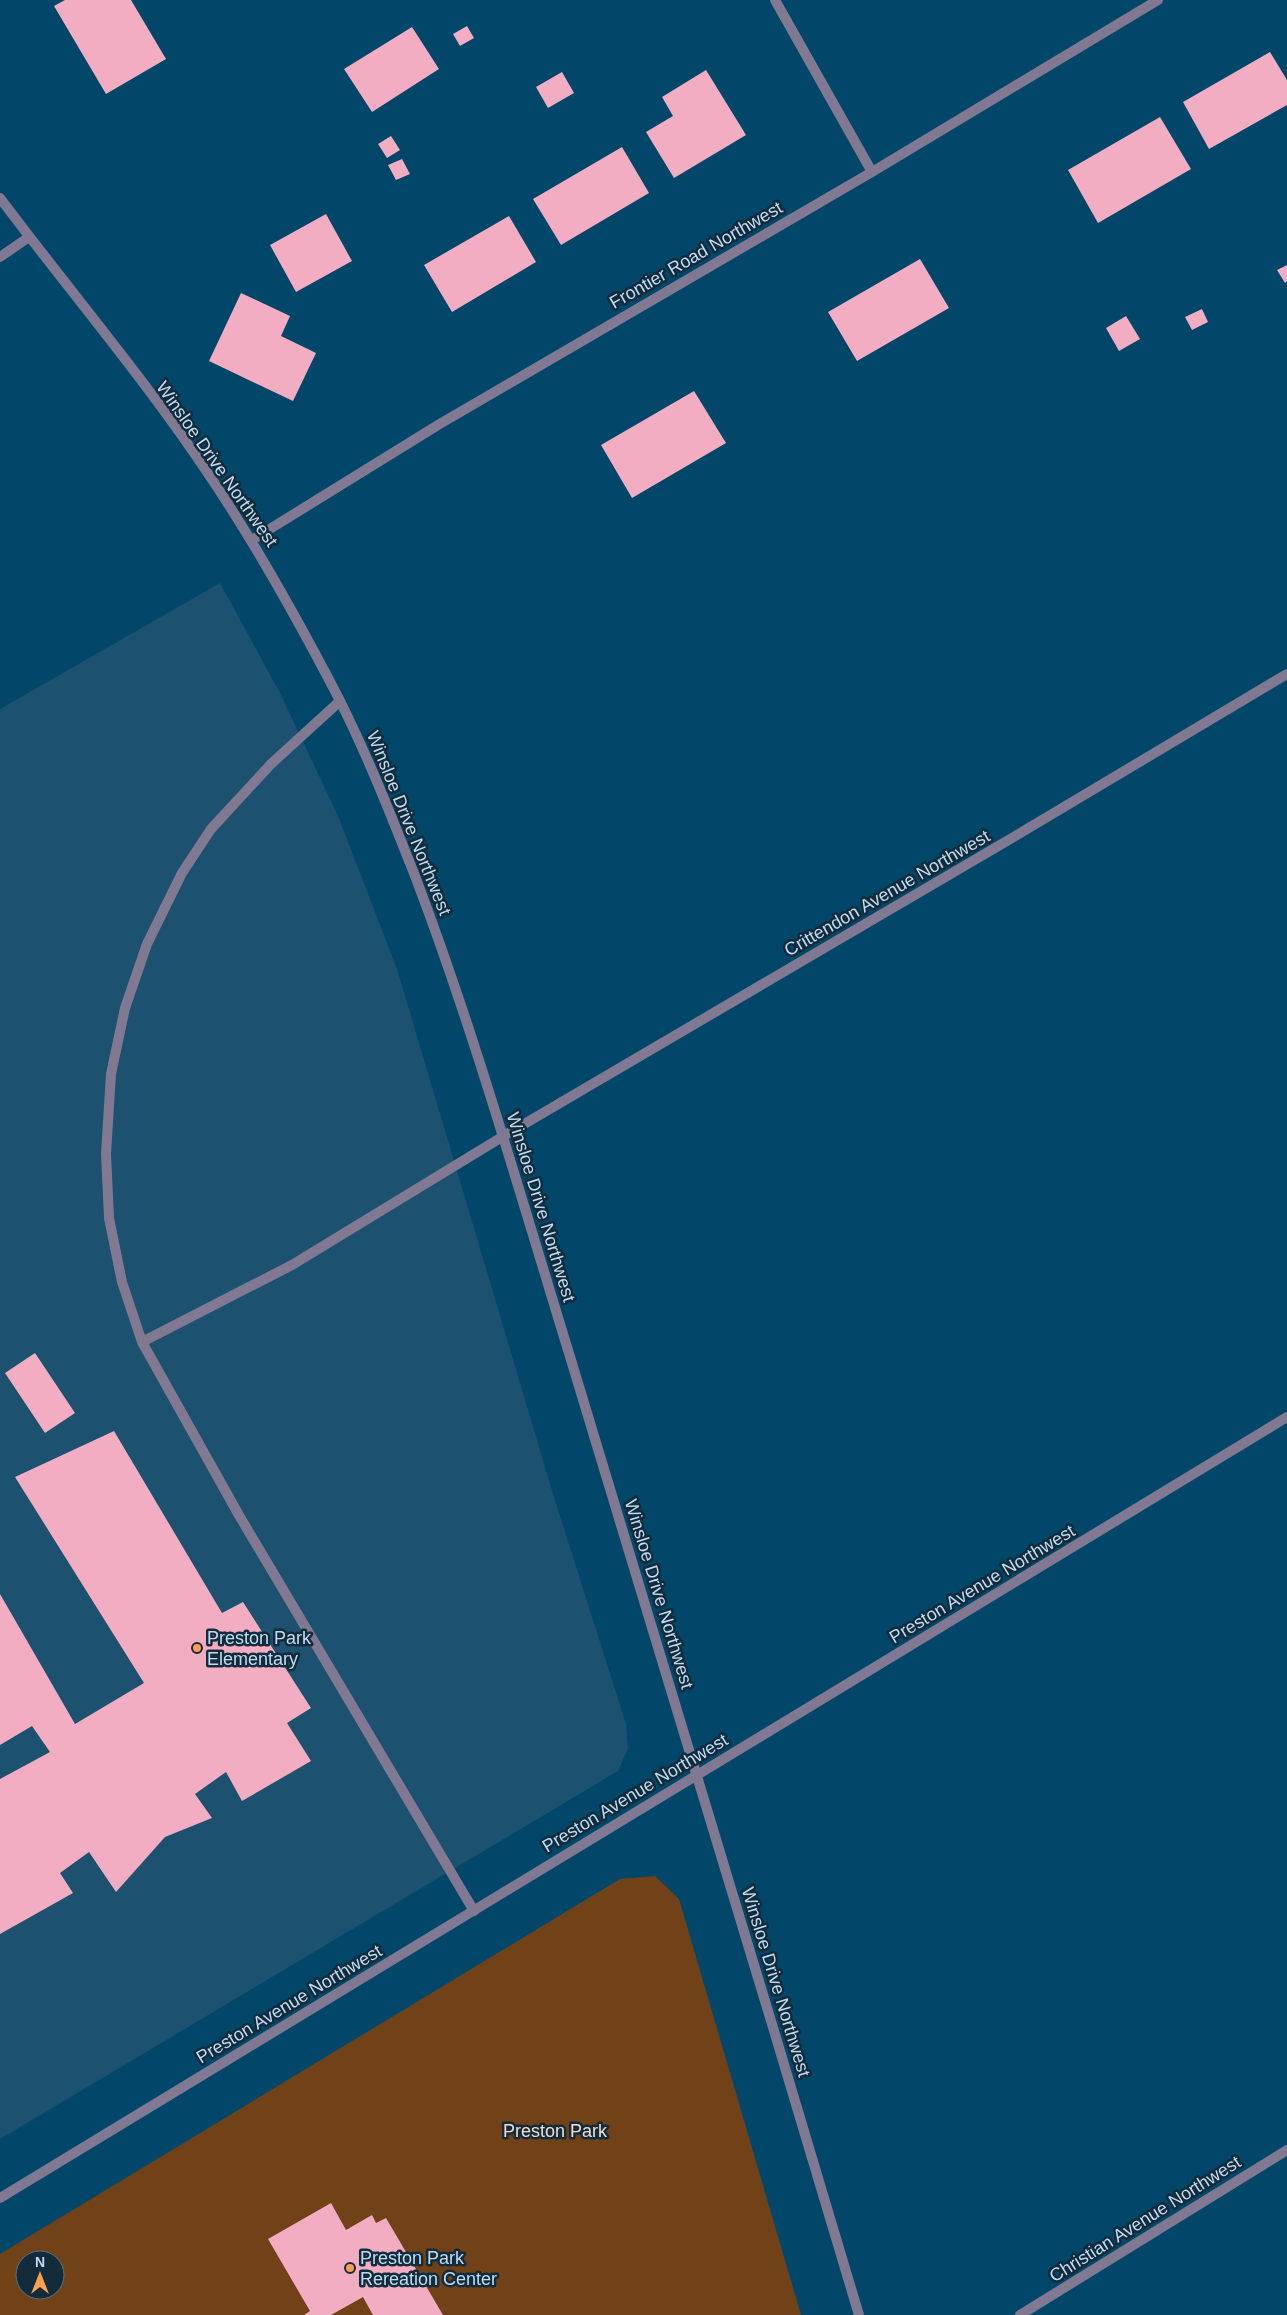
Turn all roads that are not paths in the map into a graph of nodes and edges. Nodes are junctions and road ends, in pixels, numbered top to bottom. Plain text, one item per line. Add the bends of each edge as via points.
1 (775, 0) edge
2 (1158, 0) edge
3 (872, 172) junction
4 (0, 198) edge
5 (29, 237) junction
6 (0, 257) edge
7 (252, 540) junction
8 (1287, 674) edge
9 (340, 702) junction
10 (502, 1136) junction
11 (142, 1342) junction
12 (1287, 1417) edge
13 (697, 1774) junction
14 (474, 1911) junction
15 (1287, 2150) edge
16 (0, 2198) edge
17 (859, 2315) edge
18 (1020, 2315) edge

1 - 3 street
2 - 3 street, Frontier Road Northwest
3 - 7 street, Frontier Road Northwest via 438,424
4 - 5 street, Winsloe Drive Northwest
5 - 6 street
5 - 7 street, Winsloe Drive Northwest via 206,470
7 - 9 street, Winsloe Drive Northwest
8 - 10 street, Crittendon Avenue Northwest
9 - 10 street, Winsloe Drive Northwest via 390,812 449,965
9 - 11 street via 271,764 211,829 182,873 147,944 125,1008 111,1074 106,1154 109,1209 122,1282
10 - 11 street, Crittendon Avenue Northwest via 292,1264
10 - 13 street, Winsloe Drive Northwest
11 - 14 street via 240,1517
12 - 13 street, Preston Avenue Northwest
13 - 14 street, Preston Avenue Northwest
13 - 17 street, Winsloe Drive Northwest
14 - 16 street, Preston Avenue Northwest
15 - 18 street, Christian Avenue Northwest

